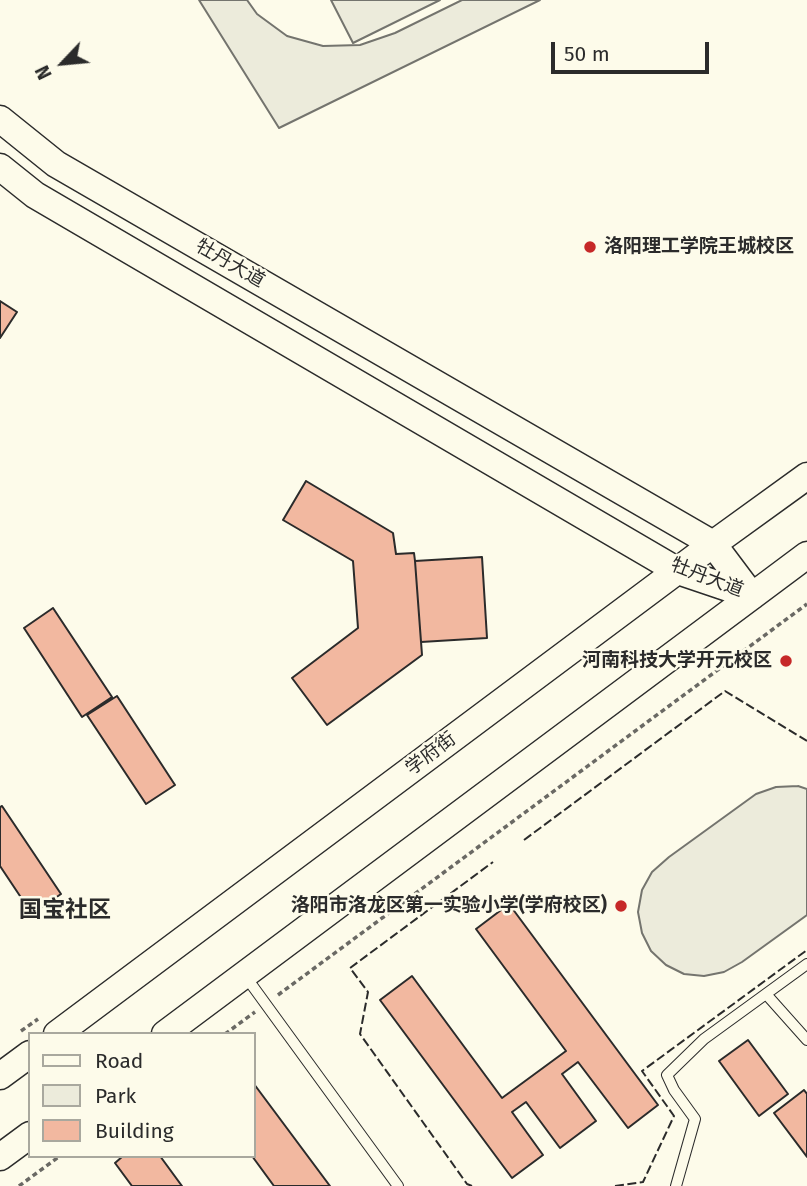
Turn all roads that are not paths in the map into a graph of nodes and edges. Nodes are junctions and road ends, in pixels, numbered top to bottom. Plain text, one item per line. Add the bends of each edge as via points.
1 (0, 119) edge
2 (0, 167) edge
3 (807, 476) edge
4 (713, 544) junction
5 (807, 555) edge
6 (678, 571) junction
7 (752, 596) junction
8 (807, 964) edge
9 (244, 975) junction
10 (766, 993) junction
11 (60, 1032) edge
12 (168, 1032) edge
13 (807, 1040) edge
14 (28, 1055) edge
15 (0, 1076) edge
16 (28, 1136) edge
17 (0, 1157) edge
18 (398, 1186) edge
19 (676, 1186) edge

1 - 4 main road, 牡丹大道 via 56,164
2 - 6 main road, 牡丹大道 via 35,195
3 - 4 main road, 学府街
4 - 6 main road, 学府街
4 - 7 main road, 牡丹大道
5 - 7 main road
6 - 7 main road, 牡丹大道
6 - 11 main road, 学府街
7 - 9 main road
8 - 10 lane
9 - 12 main road
9 - 18 lane
10 - 13 lane
10 - 19 lane via 704,1039 667,1074 695,1119
14 - 15 main road
16 - 17 main road

